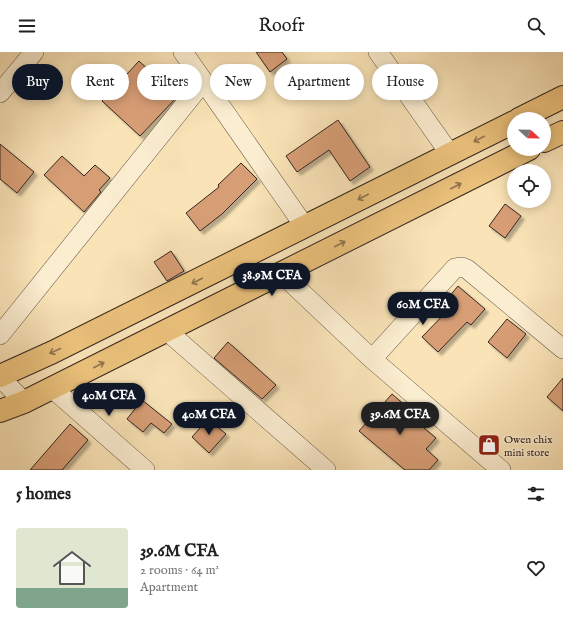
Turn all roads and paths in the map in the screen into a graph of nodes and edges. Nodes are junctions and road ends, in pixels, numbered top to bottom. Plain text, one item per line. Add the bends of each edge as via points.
1 (34, 52) edge
2 (183, 52) edge
3 (378, 52) edge
4 (203, 82) junction
5 (0, 93) edge
6 (563, 97) edge
7 (533, 112) edge
8 (507, 126) edge
9 (563, 132) edge
10 (551, 138) edge
11 (450, 154) junction
12 (515, 156) edge
13 (305, 226) junction
14 (281, 273) junction
15 (167, 331) junction
16 (0, 335) edge
17 (563, 348) edge
18 (372, 359) junction
19 (0, 376) edge
20 (52, 388) junction
21 (24, 402) junction
22 (0, 411) edge
23 (145, 470) edge
24 (326, 470) edge
25 (501, 470) edge

1 - 5 street
2 - 4 street
3 - 11 street
4 - 13 street
4 - 16 street
6 - 7 main road
8 -> 11 main road
9 - 10 main road
11 -> 13 main road
14 -> 12 main road
13 -> 19 main road via 54,352
14 - 15 main road
14 - 18 street
20 -> 15 main road
15 - 24 street
17 - 18 street via 462,267 455,268
18 - 25 street
19 - 21 street
20 - 21 main road
20 - 23 street
21 - 22 main road

